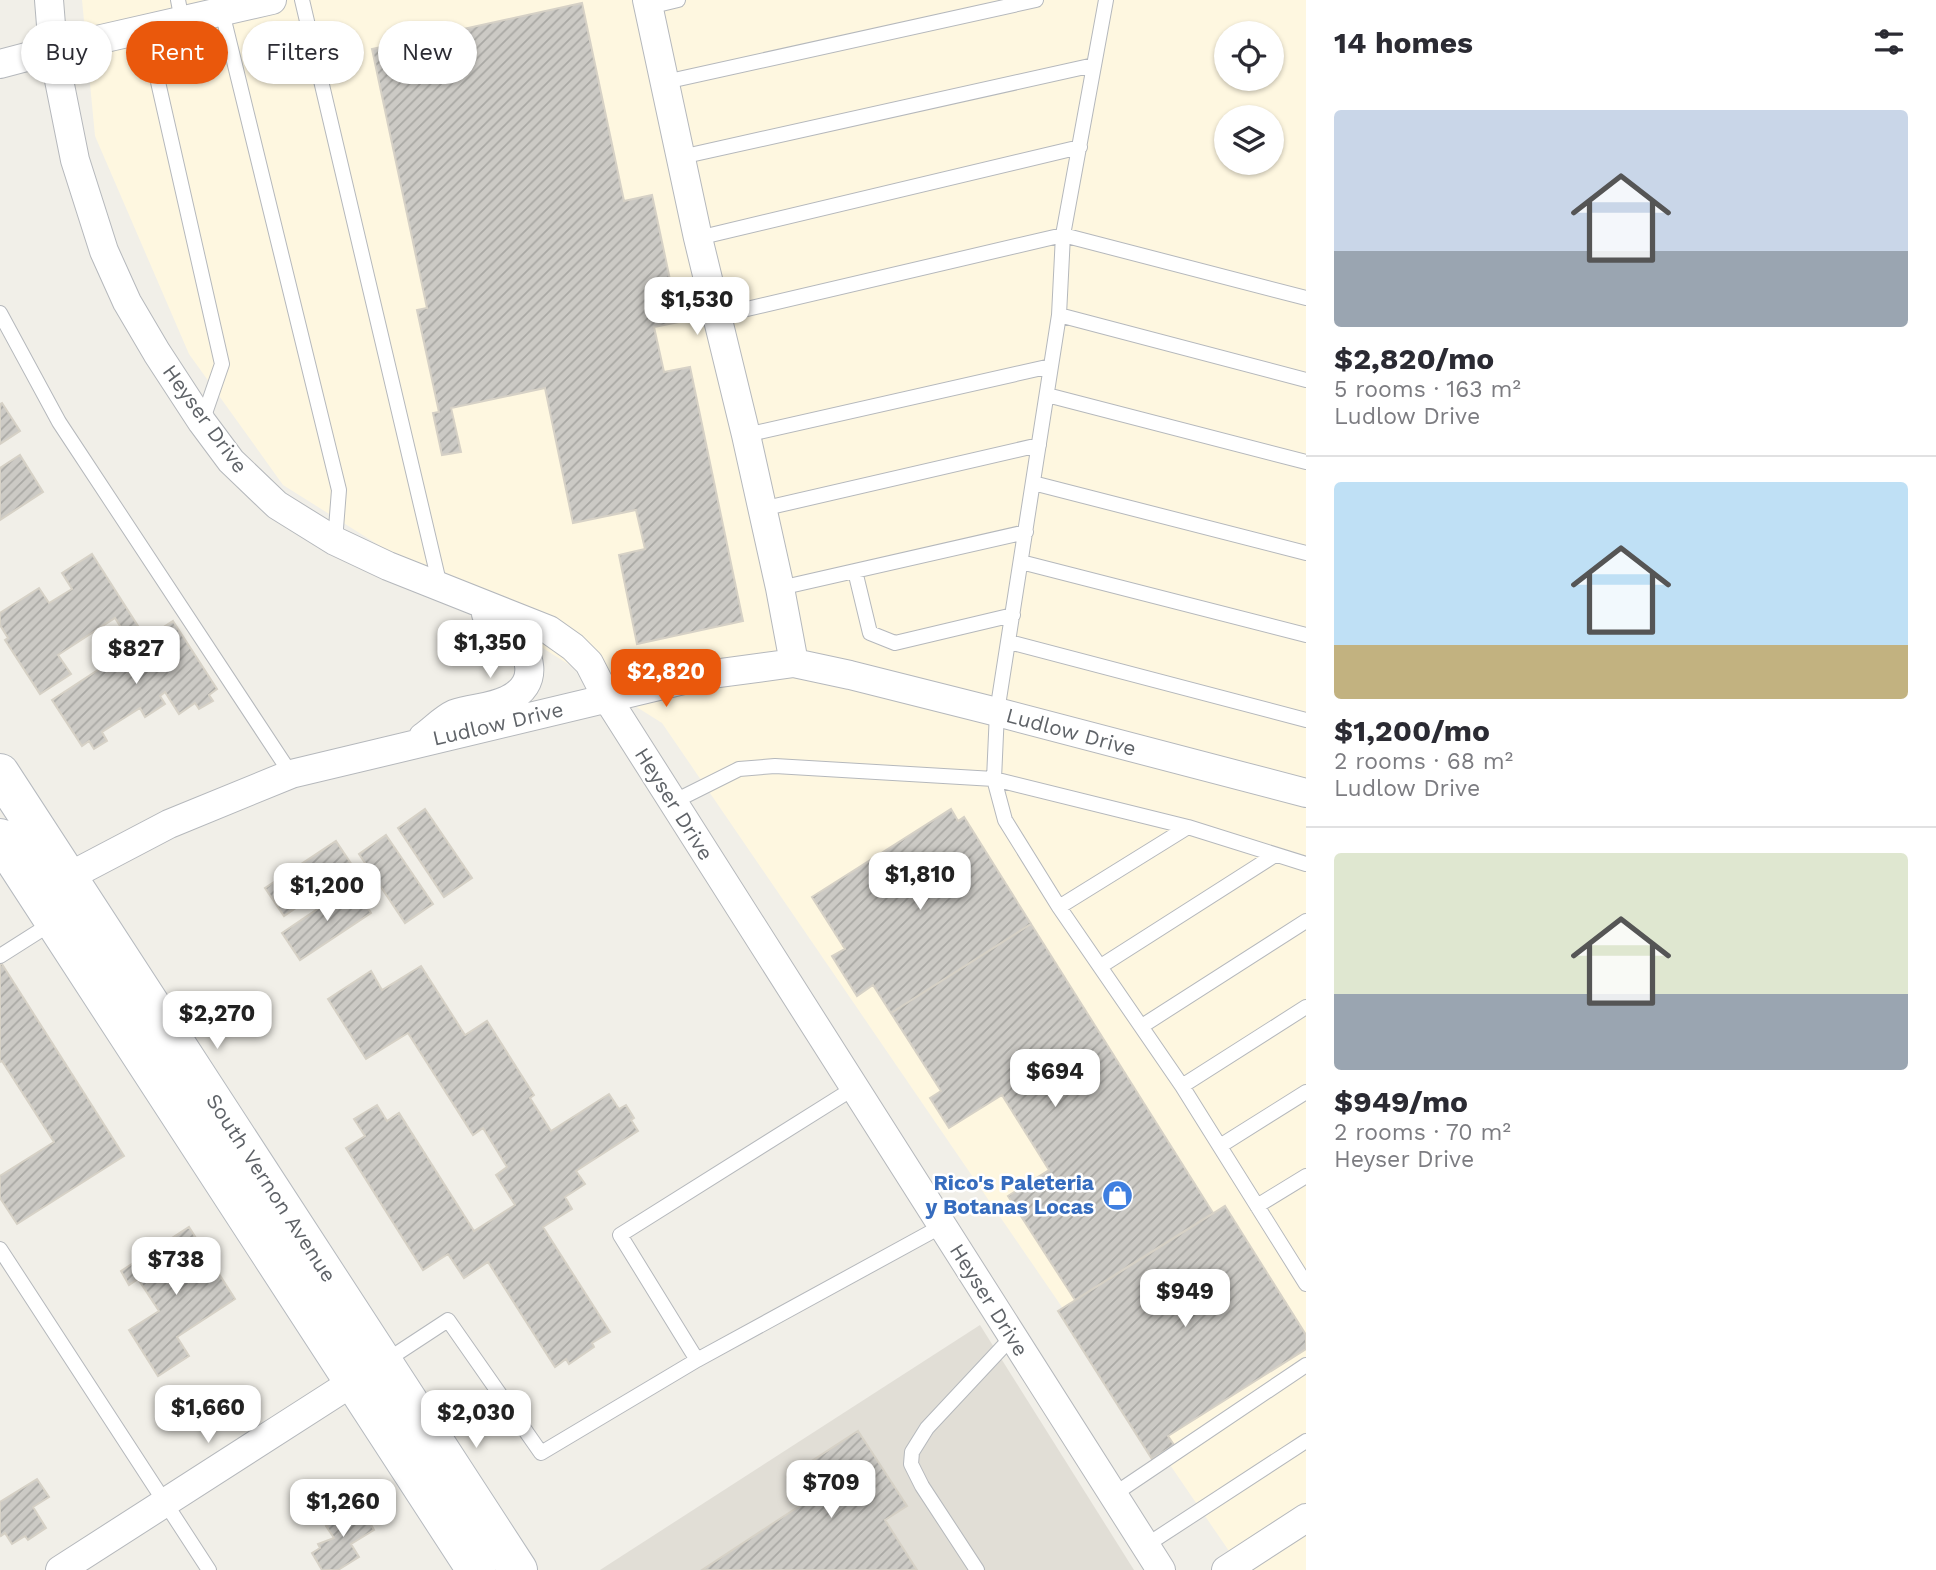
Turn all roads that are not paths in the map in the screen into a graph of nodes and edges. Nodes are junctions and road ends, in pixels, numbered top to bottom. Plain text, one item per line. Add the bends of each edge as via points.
1 (49, 0) edge
2 (302, 0) edge
3 (678, 0) edge
4 (1036, 0) edge
5 (1106, 0) edge
6 (267, 1) edge
7 (648, 3) edge
8 (180, 10) edge
9 (222, 12) junction
10 (51, 21) edge
11 (160, 21) edge
12 (21, 58) edge
13 (0, 64) edge
14 (1094, 65) junction
15 (665, 82) junction
16 (60, 84) edge
17 (158, 84) edge
18 (1080, 147) junction
19 (681, 157) junction
20 (1063, 235) junction
21 (698, 238) junction
22 (1306, 298) edge
23 (0, 313) edge
24 (1059, 315) junction
25 (717, 316) junction
26 (1051, 366) junction
27 (1306, 380) edge
28 (1046, 395) junction
29 (202, 422) junction
30 (746, 435) junction
31 (1039, 445) junction
32 (1306, 462) edge
33 (1033, 483) junction
34 (762, 509) junction
35 (1026, 532) junction
36 (335, 541) junction
37 (1306, 553) edge
38 (1021, 562) junction
39 (855, 571) junction
40 (780, 587) junction
41 (449, 590) junction
42 (1013, 615) junction
43 (1306, 635) edge
44 (1009, 642) junction
45 (794, 663) junction
46 (607, 698) junction
47 (997, 712) junction
48 (1306, 720) edge
49 (413, 744) junction
50 (0, 773) edge
51 (291, 774) junction
52 (994, 779) junction
53 (1306, 793) edge
54 (673, 802) junction
55 (1188, 827) junction
56 (0, 838) edge
57 (1275, 855) junction
58 (1306, 864) edge
59 (64, 903) junction
60 (1059, 907) junction
61 (1306, 921) edge
62 (0, 956) edge
63 (1101, 966) junction
64 (1306, 1007) edge
65 (1142, 1026) junction
66 (1182, 1086) junction
67 (854, 1088) junction
68 (1306, 1092) edge
69 (1220, 1146) junction
70 (1306, 1176) edge
71 (1257, 1206) junction
72 (942, 1226) junction
73 (0, 1249) edge
74 (1302, 1268) edge
75 (1306, 1284) edge
76 (1012, 1336) junction
77 (697, 1360) junction
78 (1306, 1365) edge
79 (369, 1371) junction
80 (1306, 1441) edge
81 (1113, 1494) junction
82 (165, 1502) junction
83 (1306, 1518) edge
84 (1145, 1545) junction
85 (60, 1570) edge
86 (209, 1570) edge
87 (476, 1570) edge
88 (518, 1570) edge
89 (977, 1570) edge
90 (1161, 1570) edge
91 (1226, 1570) edge

1 - 10 street, Heyser Drive
2 - 41 lane
3 - 7 lane
4 - 15 lane
5 - 14 lane
6 - 9 street
7 - 15 street
8 - 9 street
8 - 11 street
9 - 36 lane via 339,490
12 - 13 street
14 - 18 lane
14 - 19 lane
15 - 19 street
16 - 29 street, Heyser Drive via 75,160 104,251 127,302
17 - 29 lane via 222,364
18 - 20 lane
18 - 21 lane
19 - 21 street
20 - 22 lane
20 - 24 lane
20 - 25 lane
21 - 25 street
23 - 51 lane via 58,422
24 - 26 lane
24 - 27 lane
25 - 30 street
26 - 28 lane
26 - 30 lane
28 - 31 lane
28 - 32 lane
29 - 36 street, Heyser Drive via 231,461 277,505
30 - 34 street
31 - 33 lane
31 - 34 lane
33 - 35 lane
33 - 37 lane
34 - 40 street
35 - 38 lane
35 - 39 lane
36 - 41 street, Heyser Drive
38 - 42 lane
38 - 43 lane
39 - 40 lane
39 - 42 lane via 870,633 895,643
40 - 45 street
41 - 46 street, Heyser Drive via 549,630 589,663
41 - 49 street via 509,631 530,665 529,679 520,692 505,701 453,715
42 - 44 lane
44 - 47 lane
44 - 48 lane
45 - 46 street, Ludlow Drive via 705,675
45 - 47 street, Ludlow Drive
46 - 49 street, Ludlow Drive
46 - 54 street, Heyser Drive
47 - 52 lane
47 - 53 street, Ludlow Drive
49 - 51 street, Ludlow Drive
50 - 59 main road, South Vernon Avenue
51 - 59 street, Ludlow Drive via 169,824
52 - 54 lane via 775,766 739,769
52 - 55 lane
52 - 60 lane via 1005,820
54 - 67 street, Heyser Drive
55 - 57 lane
55 - 60 lane
56 - 59 main road, South Vernon Avenue
57 - 58 lane
57 - 63 lane
59 - 62 lane
59 - 79 main road, South Vernon Avenue
60 - 63 lane
61 - 65 lane
63 - 65 lane
64 - 66 lane
65 - 66 lane
66 - 69 lane
67 - 72 street, Heyser Drive
67 - 77 lane via 620,1235
68 - 69 lane
69 - 71 lane
70 - 71 lane
71 - 74 lane
72 - 76 street, Heyser Drive
72 - 77 lane
73 - 82 lane
74 - 75 lane
76 - 81 street, Heyser Drive
76 - 89 lane via 927,1427 912,1452 911,1464 922,1486
77 - 79 lane via 541,1453 448,1320
78 - 81 lane
79 - 82 street
79 - 87 main road, South Vernon Avenue
79 - 88 main road, South Vernon Avenue
80 - 84 lane
81 - 84 street, Heyser Drive
82 - 85 street
82 - 86 lane
83 - 91 street
84 - 90 street, Heyser Drive

